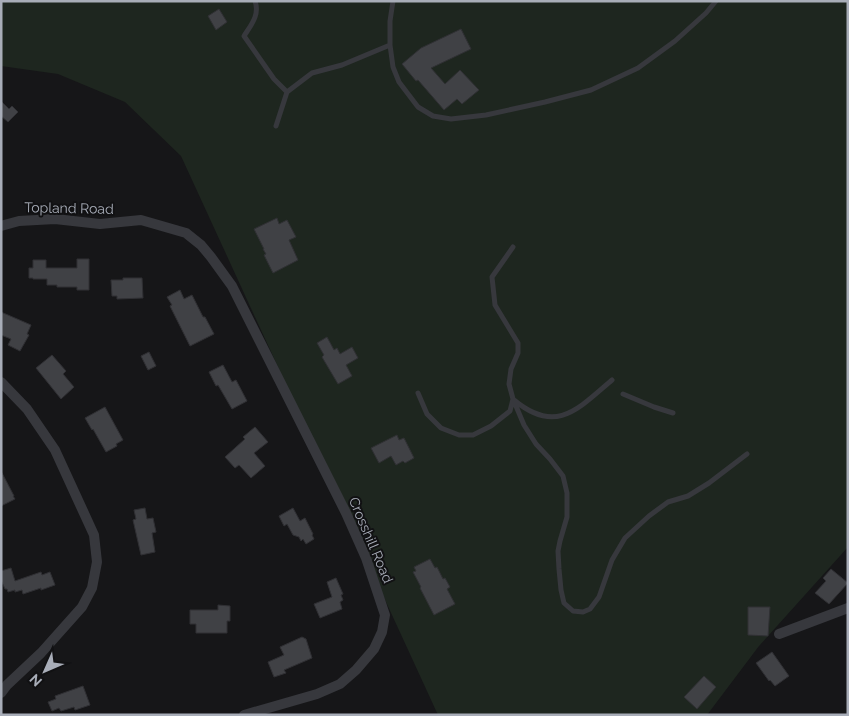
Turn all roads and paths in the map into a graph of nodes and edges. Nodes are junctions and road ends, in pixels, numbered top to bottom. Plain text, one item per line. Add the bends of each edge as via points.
1 (255, 1) edge
2 (393, 1) edge
3 (716, 1) edge
4 (390, 45) junction
5 (287, 92) junction
6 (276, 126) dead end
7 (1, 226) edge
8 (513, 247) dead end
9 (245, 312) joint
10 (612, 380) dead end
11 (1, 382) edge
12 (418, 393) dead end
13 (623, 394) dead end
14 (513, 399) junction
15 (673, 414) dead end
16 (747, 454) dead end
17 (848, 608) edge
18 (779, 634) dead end
19 (1, 693) edge
20 (244, 715) edge

1 - 5 lane via 257,16 244,36
2 - 4 lane
3 - 4 lane via 674,41 638,68 591,90 486,115 451,119 433,116 418,108 399,82 393,68
4 - 5 lane via 312,74
5 - 6 lane
7 - 9 street, Topland Road via 19,220 55,219 100,224 141,220 186,233 211,257 232,286
8 - 14 lane via 492,277 492,282 495,305 518,343 509,384
9 - 20 street, Crosshill Road via 346,513 366,558 385,615 374,649 340,684 318,694
10 - 14 lane via 581,407 561,416 543,417 525,410
11 - 19 street via 27,409 55,450 94,536 97,562 92,588 82,607
12 - 14 lane via 427,414 441,428 459,435 473,435 491,426 510,411
13 - 15 lane
14 - 16 lane via 536,444 563,476 567,517 558,551 559,569 564,603 573,612 590,609 599,597 612,560 625,538 649,516 668,502 688,496 709,484
17 - 18 street

